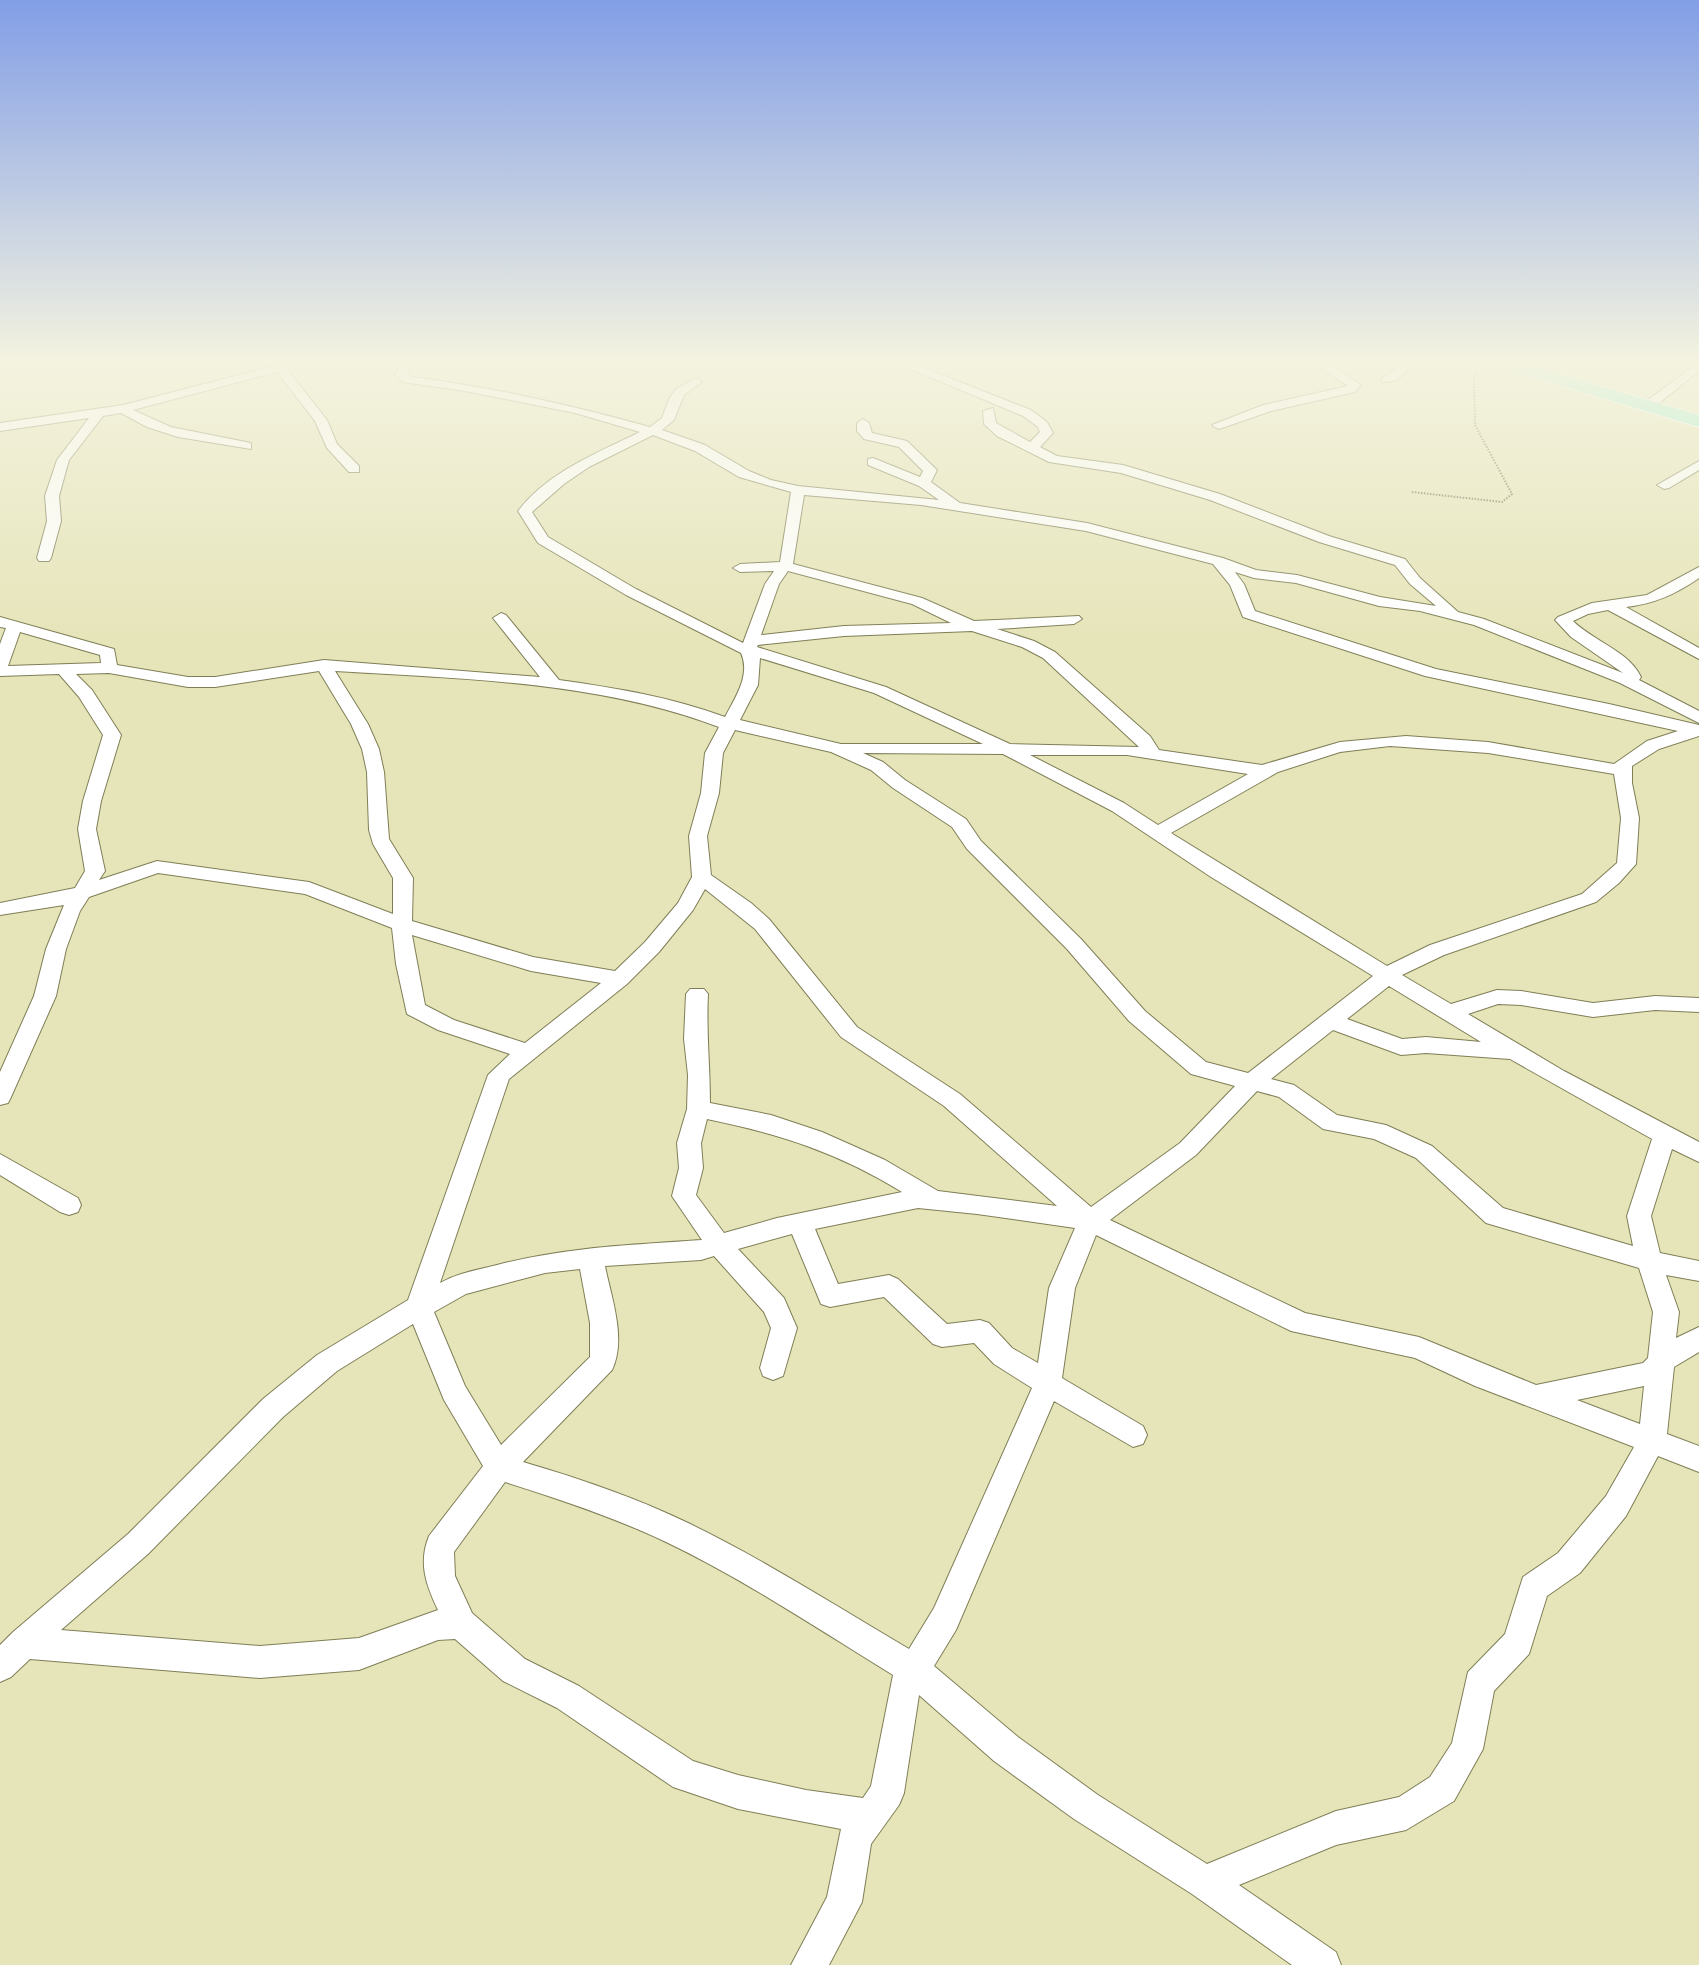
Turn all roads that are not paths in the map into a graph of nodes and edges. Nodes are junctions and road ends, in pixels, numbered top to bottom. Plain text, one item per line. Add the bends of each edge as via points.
1 (71, 450) edge
2 (335, 450) edge
3 (613, 450) edge
4 (703, 450) edge
5 (909, 450) edge
6 (1038, 450) edge
7 (873, 462) dead end
8 (1699, 465) edge
9 (354, 469) dead end
10 (924, 483) junction
11 (1664, 485) dead end
12 (798, 490) junction
13 (961, 507) junction
14 (44, 558) dead end
15 (1218, 561) junction
16 (784, 566) junction
17 (740, 568) dead end
18 (1699, 572) edge
19 (1609, 604) junction
20 (1458, 616) junction
21 (501, 618) dead end
22 (1074, 619) dead end
23 (966, 624) junction
24 (7, 625) edge
25 (750, 645) junction
26 (1699, 654) edge
27 (324, 665) junction
28 (0, 668) edge
29 (109, 668) junction
30 (63, 669) junction
31 (1626, 680) junction
32 (553, 683) junction
33 (728, 724) junction
34 (1698, 727) edge
35 (837, 748) junction
36 (1006, 750) junction
37 (1152, 753) junction
38 (1265, 771) junction
39 (1623, 771) junction
40 (1158, 834) junction
41 (702, 877) junction
42 (85, 890) junction
43 (2, 905) edge
44 (403, 925) junction
45 (1389, 975) junction
46 (620, 979) junction
47 (697, 994) dead end
48 (1699, 1005) edge
49 (1449, 1012) junction
50 (1330, 1021) junction
51 (527, 1052) junction
52 (1516, 1052) junction
53 (1252, 1082) junction
54 (0, 1097) edge
55 (698, 1109) junction
56 (1665, 1135) junction
57 (1699, 1153) edge
58 (0, 1163) edge
59 (934, 1201) junction
60 (69, 1205) dead end
61 (1090, 1221) junction
62 (800, 1223) junction
63 (719, 1245) junction
64 (590, 1257) junction
65 (1649, 1261) junction
66 (1699, 1271) edge
67 (419, 1307) junction
68 (1699, 1338) edge
69 (1662, 1360) junction
70 (773, 1368) dead end
71 (1048, 1383) junction
72 (1536, 1397) junction
73 (1132, 1435) dead end
74 (1652, 1441) junction
75 (1699, 1459) edge
76 (499, 1467) junction
77 (461, 1624) junction
78 (24, 1643) junction
79 (0, 1666) edge
80 (914, 1670) junction
81 (870, 1816) junction
82 (1203, 1882) junction
83 (809, 1965) edge
84 (1323, 1965) edge

1 - 14 street via 63,460 52,496 54,521
2 - 9 street
3 - 25 street via 559,480 525,511 543,540 631,592
4 - 12 street via 744,474
5 - 10 street via 930,470
6 - 20 street via 1054,459 1123,470 1215,497 1324,539 1400,562 1415,581
7 - 10 street
8 - 11 street
10 - 13 street
12 - 13 street
12 - 16 street
13 - 15 street via 1087,527
15 - 20 street via 1254,574 1297,579 1379,601
15 - 34 street via 1237,584 1248,614 1416,669
16 - 17 street
16 - 23 street via 917,602
16 - 25 street via 772,584
18 - 19 street via 1676,588 1648,599
19 - 26 street
19 - 31 street via 1573,613 1563,620 1577,634 1629,668 1633,676
20 - 31 street
21 - 32 street
22 - 23 street
23 - 25 street via 918,630 844,631
23 - 37 street via 1049,655 1144,740
24 - 28 street
24 - 29 street via 108,652
25 - 33 street via 750,685
25 - 36 street via 880,690
27 - 29 street via 206,682
27 - 32 street
27 - 44 street via 361,726 374,762 376,823 381,843 402,875
28 - 30 street
29 - 30 street
30 - 42 street via 86,694 112,735 87,829 95,871
31 - 34 street
32 - 33 street via 626,694 688,709
33 - 35 street
33 - 41 street via 714,753 710,793 698,836
34 - 39 street via 1634,754 1623,764
35 - 36 street
35 - 53 street via 877,766 959,823 974,845 1074,945 1137,1016 1199,1068
36 - 37 street
36 - 40 street via 1118,807
37 - 38 street
38 - 39 street via 1314,754 1404,740 1546,755
38 - 40 street via 1186,812
39 - 45 street via 1630,818 1626,864 1612,879 1589,898 1437,950
40 - 45 street
41 - 46 street via 686,906
41 - 61 street via 762,924 849,1032 952,1100
42 - 43 street via 62,899
42 - 44 street via 157,867 309,888
42 - 54 street via 70,911 45,996
44 - 46 street via 531,964
44 - 51 street via 416,1009 446,1025
45 - 49 street
45 - 50 street
46 - 51 street
47 - 55 street
48 - 49 street via 1655,1002 1593,1010 1497,997
49 - 52 street
50 - 52 street via 1401,1047 1426,1044
50 - 53 street
51 - 67 street via 499,1075
52 - 56 street
53 - 61 street via 1188,1149
53 - 65 street via 1286,1091 1331,1123 1378,1131 1424,1152 1495,1216
55 - 59 street via 772,1124 824,1142 905,1180
55 - 63 street via 688,1143 691,1168 684,1196
56 - 57 street
56 - 65 street via 1639,1216
58 - 60 street
59 - 61 street
59 - 62 street via 907,1201
61 - 71 street via 1062,1288
61 - 72 street via 1300,1323 1419,1348
62 - 63 street
62 - 71 street via 830,1296 889,1286 942,1336 980,1331 1003,1356
63 - 64 street via 701,1251
63 - 70 street via 775,1306 784,1328
64 - 67 street via 545,1263 459,1285
64 - 76 street via 604,1326 603,1362
65 - 66 street
65 - 69 street via 1666,1312
67 - 76 street via 454,1392
67 - 78 street via 327,1364 273,1408 138,1544
68 - 69 street
69 - 72 street via 1651,1373
69 - 74 street
71 - 73 street
71 - 80 street via 945,1619
72 - 74 street
74 - 75 street
74 - 82 street via 1609,1514 1569,1563 1534,1587 1518,1643 1479,1683 1467,1749 1442,1789 1406,1813 1336,1828
76 - 77 street via 440,1546 436,1558 438,1574
76 - 80 street via 573,1490 674,1531 743,1567
77 - 78 street via 438,1625 359,1654 260,1662
77 - 81 street via 514,1670 568,1697 685,1775 738,1792
78 - 79 street
80 - 81 street via 905,1685 887,1793
80 - 82 street via 1006,1749 1086,1807
81 - 83 street via 855,1837 844,1902
82 - 84 street

